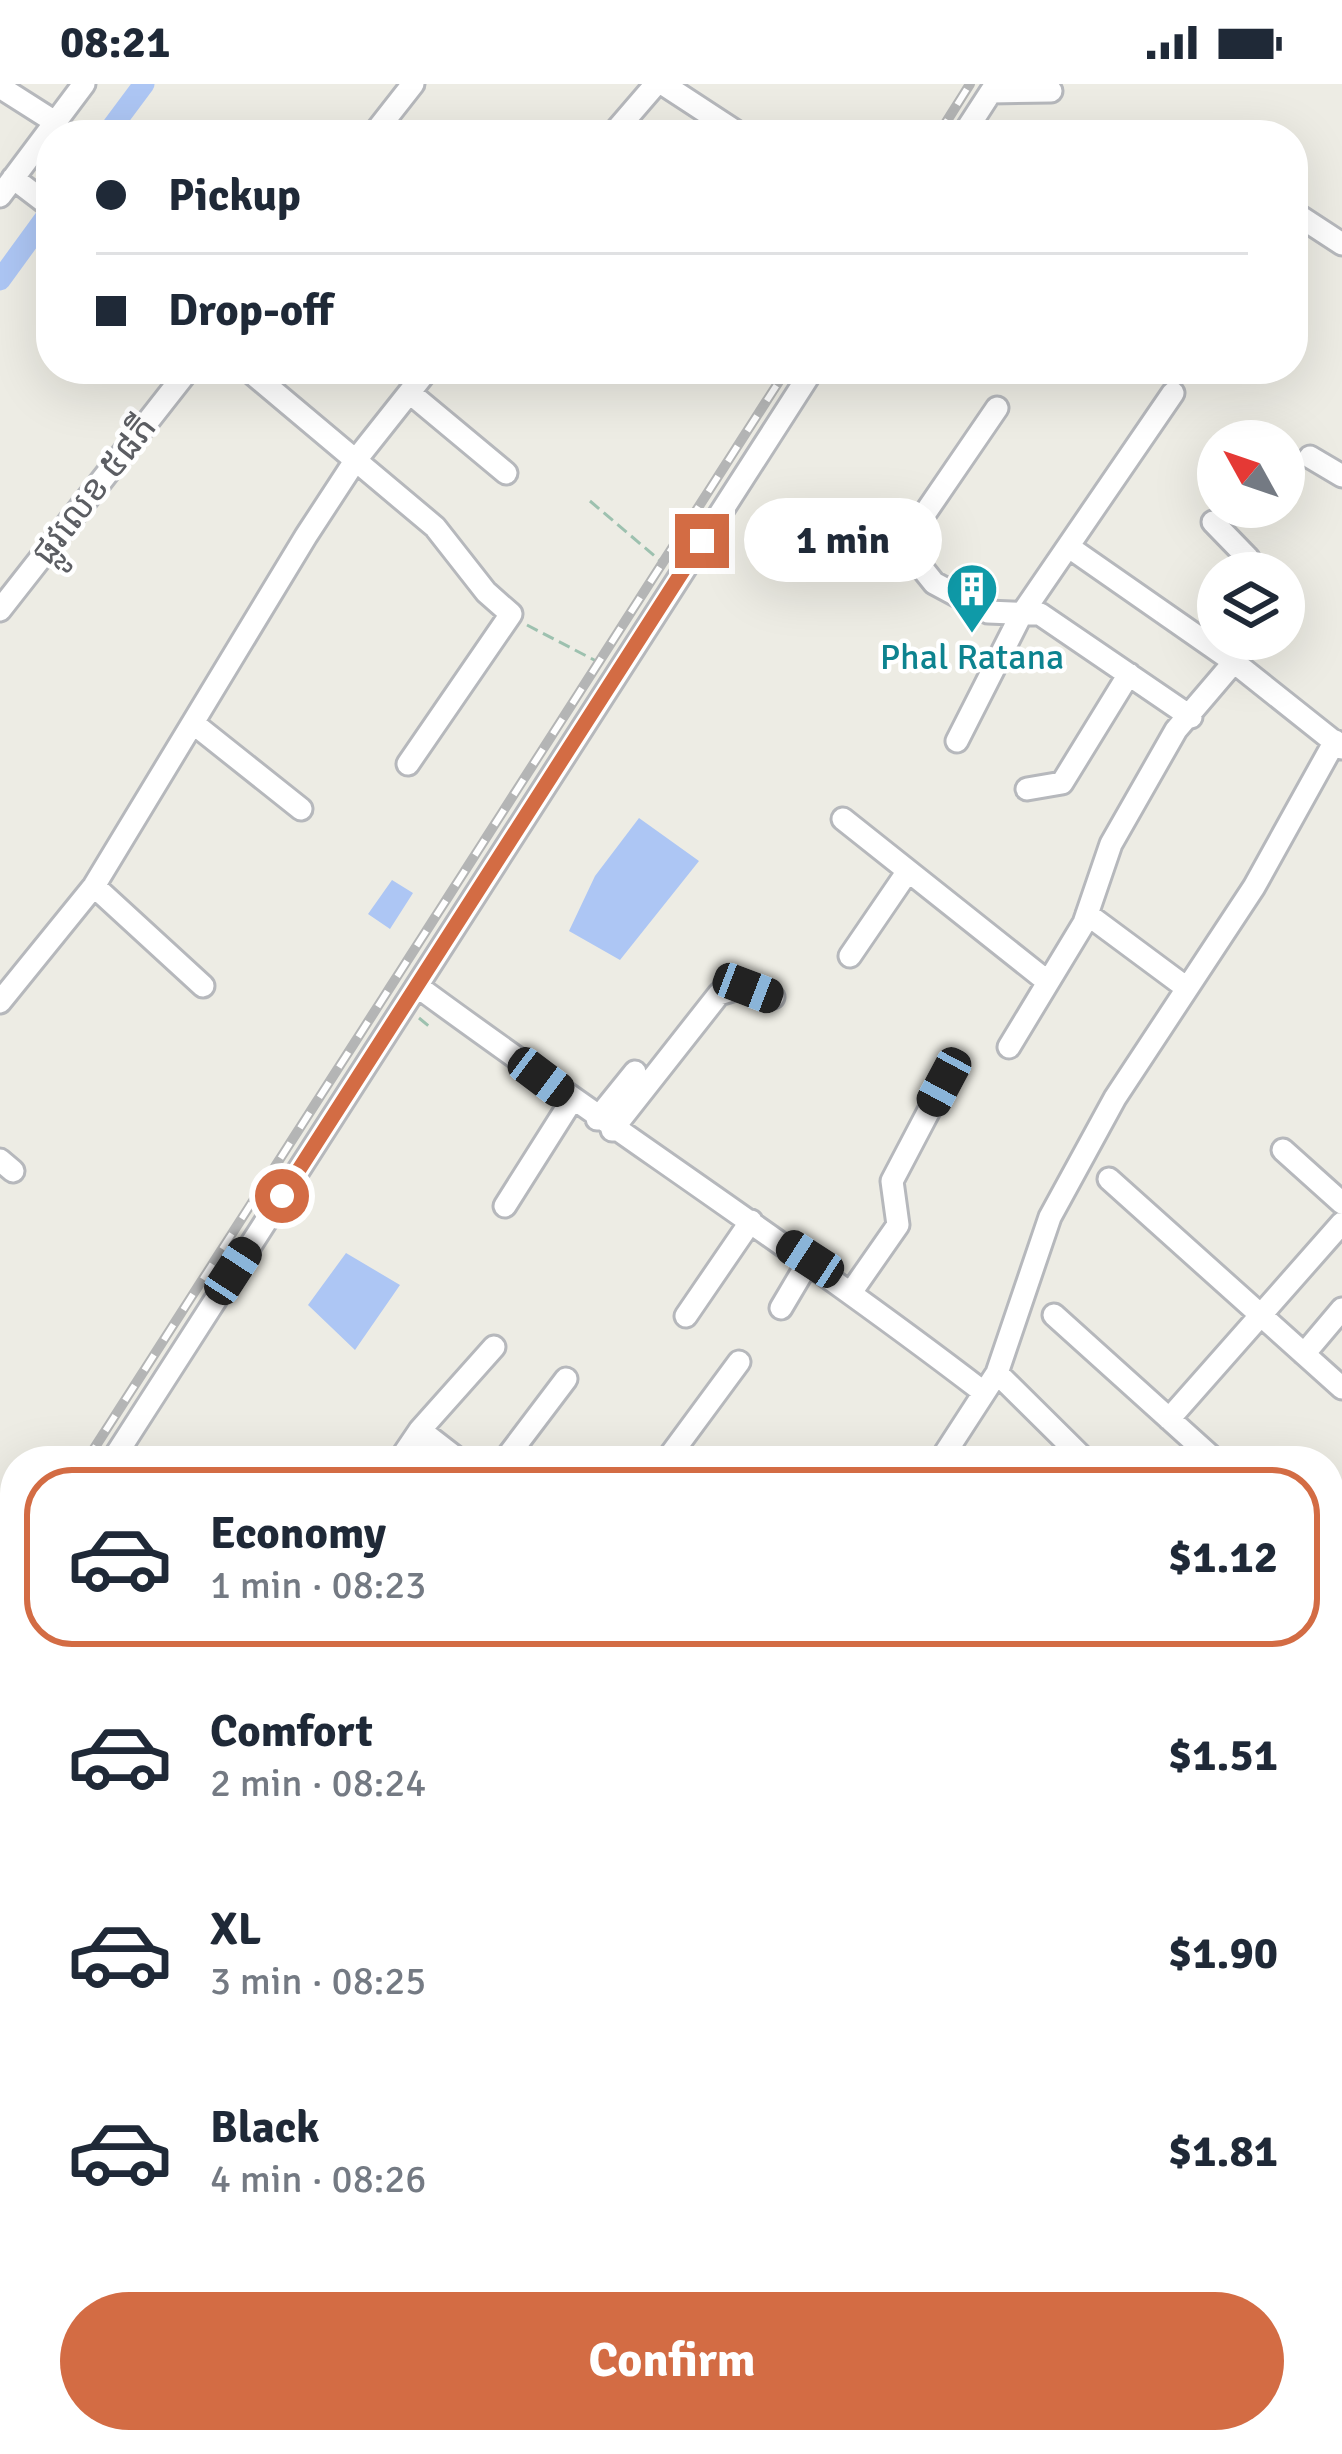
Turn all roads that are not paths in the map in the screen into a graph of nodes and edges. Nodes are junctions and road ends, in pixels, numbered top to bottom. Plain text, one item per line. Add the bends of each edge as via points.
1 (83, 84) edge
2 (413, 84) edge
3 (659, 84) edge
4 (0, 87) edge
5 (993, 88) edge
6 (1052, 91) dead end
7 (52, 120) edge
8 (56, 120) edge
9 (385, 120) edge
10 (626, 120) edge
11 (717, 120) edge
12 (973, 120) edge
13 (36, 150) edge
14 (12, 186) edge
15 (1308, 222) edge
16 (1342, 244) edge
17 (177, 384) edge
18 (265, 384) edge
19 (417, 384) edge
20 (803, 384) edge
21 (410, 393) junction
22 (1173, 393) dead end
23 (997, 409) dead end
24 (1310, 458) dead end
25 (355, 461) junction
26 (506, 473) dead end
27 (1342, 476) edge
28 (1219, 528) edge
29 (1069, 547) junction
30 (1241, 552) edge
31 (0, 610) edge
32 (1021, 615) junction
33 (1197, 632) edge
34 (1220, 660) edge
35 (1236, 660) edge
36 (1129, 674) junction
37 (1191, 717) junction
38 (193, 723) junction
39 (957, 741) dead end
40 (1338, 744) edge
41 (408, 764) dead end
42 (1027, 789) dead end
43 (301, 809) dead end
44 (843, 819) dead end
45 (908, 871) junction
46 (94, 886) junction
47 (1087, 914) junction
48 (850, 956) dead end
49 (1048, 982) junction
50 (203, 986) dead end
51 (417, 986) junction
52 (1184, 986) junction
53 (773, 997) dead end
54 (0, 1002) edge
55 (1009, 1047) dead end
56 (634, 1072) dead end
57 (944, 1082) dead end
58 (572, 1100) junction
59 (604, 1125) junction
60 (1283, 1150) dead end
61 (1109, 1179) dead end
62 (1342, 1204) edge
63 (505, 1206) dead end
64 (751, 1220) junction
65 (1342, 1223) edge
66 (810, 1259) junction
67 (852, 1291) junction
68 (781, 1308) dead end
69 (1342, 1309) edge
70 (1054, 1315) dead end
71 (1261, 1315) junction
72 (686, 1316) dead end
73 (494, 1346) dead end
74 (1304, 1354) junction
75 (739, 1362) dead end
76 (566, 1379) dead end
77 (990, 1382) junction
78 (1342, 1388) edge
79 (1169, 1419) junction
80 (420, 1430) junction
81 (122, 1446) edge
82 (409, 1446) edge
83 (441, 1446) edge
84 (515, 1446) edge
85 (677, 1446) edge
86 (949, 1446) edge
87 (1068, 1446) edge
88 (1199, 1446) edge

1 - 8 street
2 - 9 street
3 - 10 street
3 - 11 street
4 - 7 street
5 - 6 street
5 - 12 street
13 - 14 street
15 - 16 street
17 - 31 street, ផ្លូវលេខ ៥៨ភី
18 - 25 street
19 - 21 street
20 - 51 street
21 - 25 street
21 - 26 street
22 - 29 street
23 - 32 street via 916,525 910,553 934,583 988,612
24 - 27 street
25 - 38 street
25 - 41 street via 435,527 511,614
28 - 30 street
29 - 32 street
29 - 33 street
32 - 36 street via 1049,619
32 - 39 street
34 - 37 street
35 - 40 street
36 - 37 street
36 - 42 street via 1062,783
37 - 47 street via 1111,844
38 - 43 street
38 - 46 street
40 - 52 street
44 - 45 street
45 - 48 street
45 - 49 street
46 - 50 street
46 - 54 street
47 - 49 street
47 - 52 street
49 - 55 street
51 - 58 street
51 - 81 street
52 - 77 street via 1050,1217
53 - 59 street via 742,986 719,994
56 - 59 street
57 - 67 street via 892,1180 898,1225
58 - 59 street
58 - 63 street
59 - 64 street
60 - 62 street
61 - 71 street
64 - 66 street
64 - 72 street
65 - 71 street
66 - 67 street
66 - 68 street
67 - 77 street
69 - 74 street
70 - 79 street
71 - 74 street
71 - 79 street
73 - 80 street
74 - 78 street
75 - 85 street
76 - 84 street
77 - 86 street
77 - 87 street
79 - 88 street
80 - 82 street
80 - 83 street

